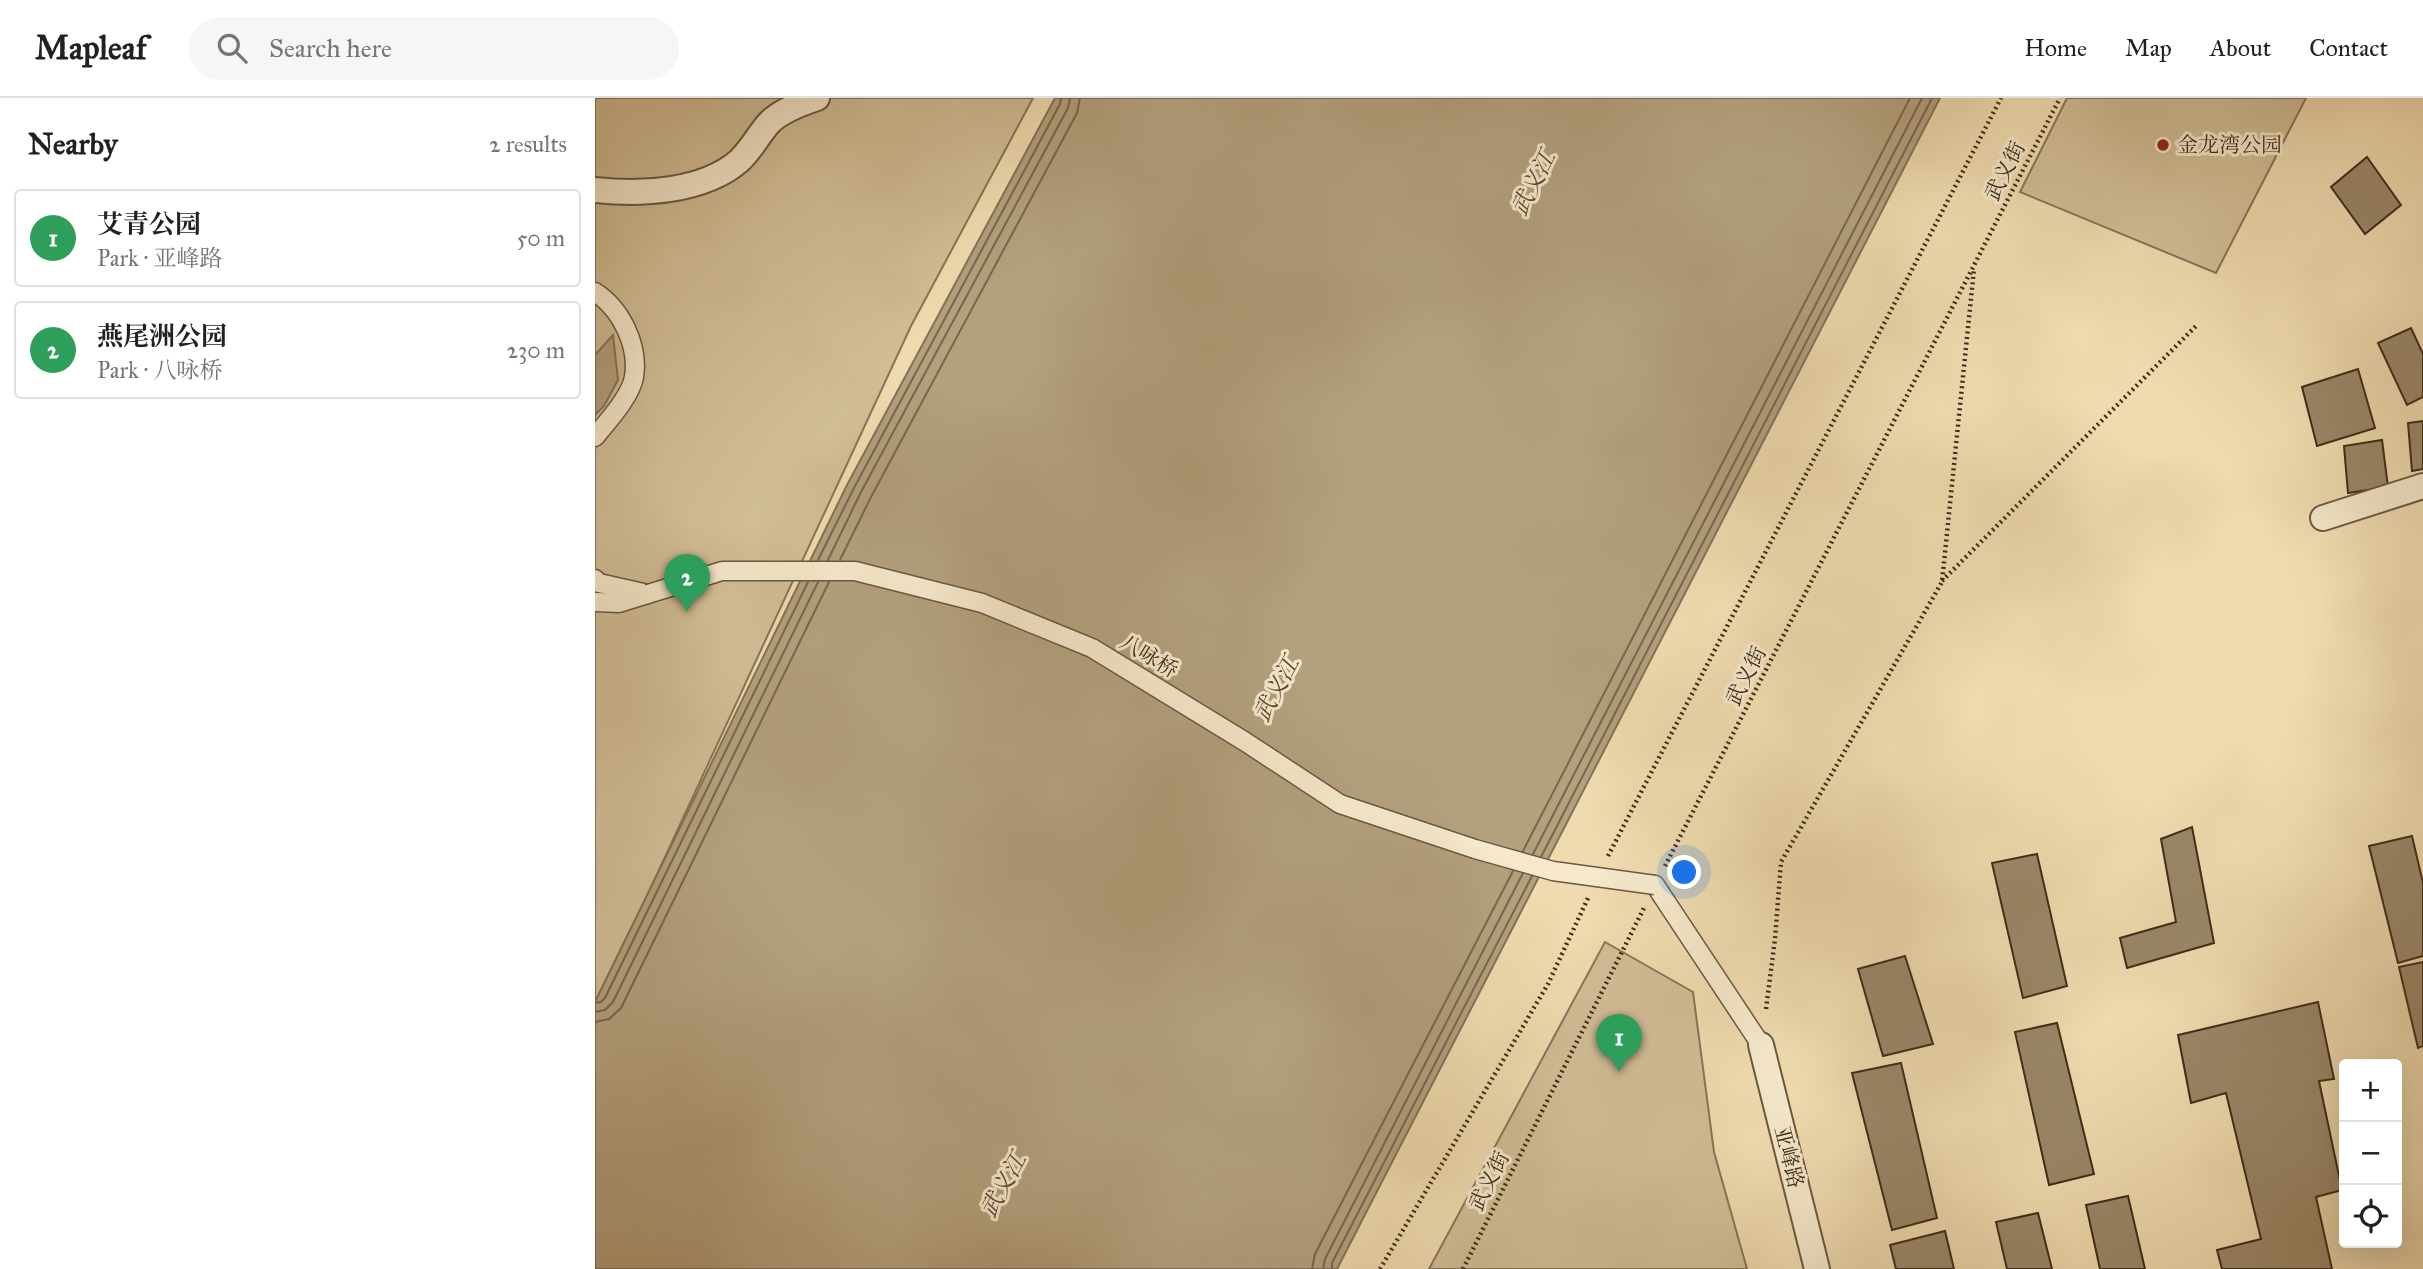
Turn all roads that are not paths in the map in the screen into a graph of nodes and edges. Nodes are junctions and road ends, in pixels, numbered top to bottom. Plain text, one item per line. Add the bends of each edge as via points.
1 (817, 98) edge
2 (595, 190) edge
3 (595, 292) edge
4 (595, 437) edge
5 (2423, 486) edge
6 (2323, 518) dead end
7 (595, 579) edge
8 (648, 594) junction
9 (595, 602) edge
10 (1761, 1045) joint
11 (1817, 1269) edge

1 - 2 street via 771,120 740,160 715,177 670,189
3 - 4 street via 619,315 633,345 634,379
5 - 6 street
7 - 8 street
8 - 9 street, 八咏桥 via 619,603
8 - 10 street, 八咏桥, bridge via 722,571 855,570 982,603 1092,648 1340,804 1553,871 1655,885
10 - 11 street, 亚峰路

